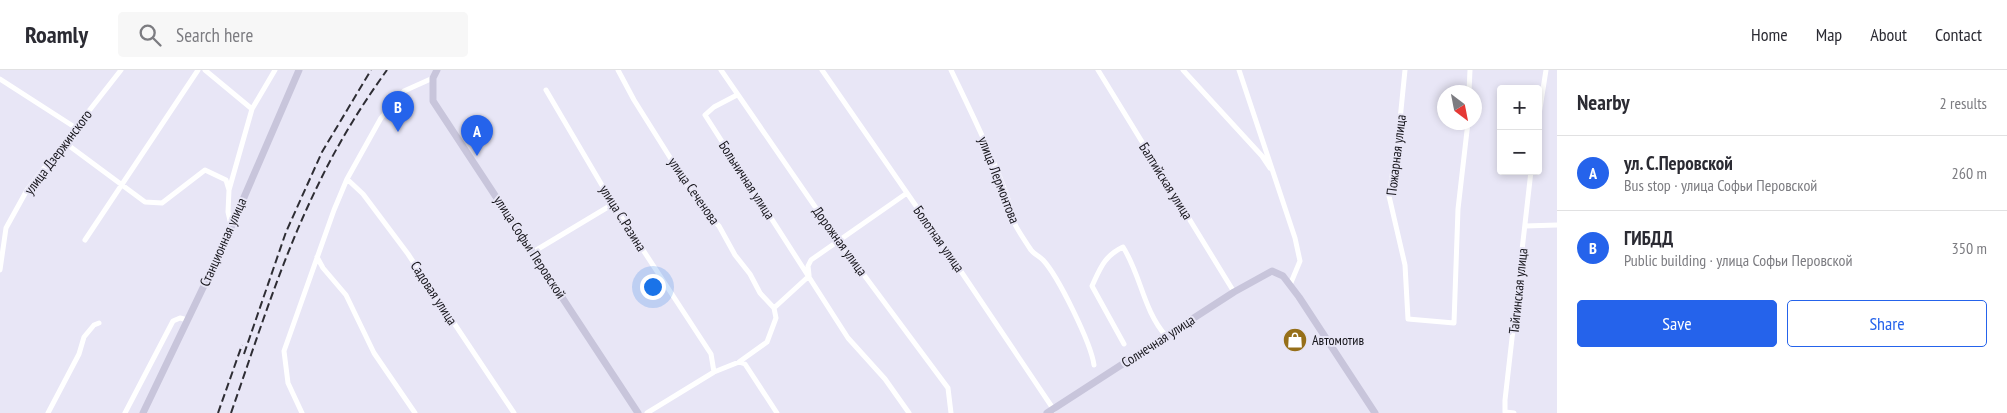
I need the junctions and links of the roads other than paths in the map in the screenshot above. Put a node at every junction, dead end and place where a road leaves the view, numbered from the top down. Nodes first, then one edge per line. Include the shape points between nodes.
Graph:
1 (121, 70) edge
2 (198, 70) edge
3 (205, 70) edge
4 (274, 70) edge
5 (299, 70) edge
6 (437, 70) edge
7 (618, 70) edge
8 (721, 70) edge
9 (822, 70) edge
10 (951, 70) edge
11 (1098, 70) edge
12 (1183, 70) edge
13 (1239, 70) edge
14 (1405, 70) edge
15 (1470, 70) edge
16 (1546, 70) edge
17 (433, 78) junction
18 (0, 79) edge
19 (1469, 85) edge
20 (546, 90) dead end
21 (737, 95) junction
22 (1542, 96) edge
23 (252, 109) junction
24 (76, 128) junction
25 (1467, 130) edge
26 (64, 142) junction
27 (1274, 175) junction
28 (1531, 175) edge
29 (347, 180) junction
30 (122, 184) junction
31 (229, 190) junction
32 (907, 193) junction
33 (613, 204) junction
34 (230, 225) junction
35 (1557, 225) edge
36 (1525, 226) junction
37 (85, 240) dead end
38 (838, 240) junction
39 (533, 252) junction
40 (317, 258) junction
41 (0, 270) edge
42 (809, 276) junction
43 (1290, 285) junction
44 (1234, 292) junction
45 (774, 308) junction
46 (188, 320) junction
47 (99, 323) dead end
48 (1166, 336) junction
49 (1124, 344) dead end
50 (739, 362) junction
51 (1094, 365) dead end
52 (714, 372) junction
53 (1050, 411) edge
54 (48, 413) edge
55 (125, 413) edge
56 (143, 413) edge
57 (302, 413) edge
58 (415, 413) edge
59 (514, 413) edge
60 (638, 413) edge
61 (647, 413) edge
62 (777, 413) edge
63 (909, 413) edge
64 (951, 413) edge
65 (1375, 413) edge
66 (1514, 413) edge

1 - 24 street, улица Дзержинского
2 - 30 street
3 - 23 street
4 - 23 street
5 - 34 main road, Станционная улица
6 - 17 main road
7 - 45 street, улица Сеченова via 703,210 719,226 760,293
8 - 21 street, Дорожная улица
9 - 32 street, Болотная улица
10 - 51 street, улица Лермонтова via 994,165 1016,225 1031,250 1051,272 1084,334
11 - 44 street, Балтийская улица
12 - 27 street via 1262,156
13 - 27 street
14 - 25 street, Пожарная улица via 1400,130 1389,196 1405,265 1408,319 1454,323 1458,209
15 - 19 street
16 - 22 street
17 - 29 street via 404,91 381,118
17 - 39 main road, улица Софьи Перовской via 434,101
18 - 24 street
20 - 33 street, улица С.Разина
21 - 38 street, Дорожная улица
21 - 42 street, Больничная улица via 705,115
23 - 31 street
24 - 26 street, улица Дзержинского
26 - 30 street
26 - 41 street, улица Дзержинского via 28,190 6,228
27 - 43 street via 1300,261
28 - 36 street, Тайгинская улица
29 - 40 street
29 - 59 street, Садовая улица via 363,194 408,254
30 - 31 street via 145,202 162,203 205,170 226,180
30 - 37 street
31 - 34 street
32 - 38 street
32 - 53 street, Болотная улица
33 - 39 street
33 - 52 street, улица С.Разина via 711,354
34 - 46 main road, Станционная улица
35 - 36 street
36 - 66 street, Тайгинская улица via 1505,412
38 - 42 street via 811,260
38 - 64 street, Дорожная улица via 948,388
39 - 60 main road, улица Софьи Перовской
40 - 57 street via 284,351 288,382
40 - 58 street via 346,295 374,353
42 - 45 street
42 - 63 street via 848,338 885,379
43 - 44 main road, Солнечная улица via 1283,276 1272,271
43 - 65 main road
44 - 48 main road, Солнечная улица
45 - 50 street via 776,318 767,342
46 - 55 street via 180,318 174,321
46 - 56 main road, Станционная улица
47 - 54 street via 84,337 79,354
48 - 49 street via 1156,325 1123,247 1112,252 1103,263 1092,286
48 - 53 main road, Солнечная улица
50 - 52 street
50 - 62 street via 745,364
52 - 61 street

